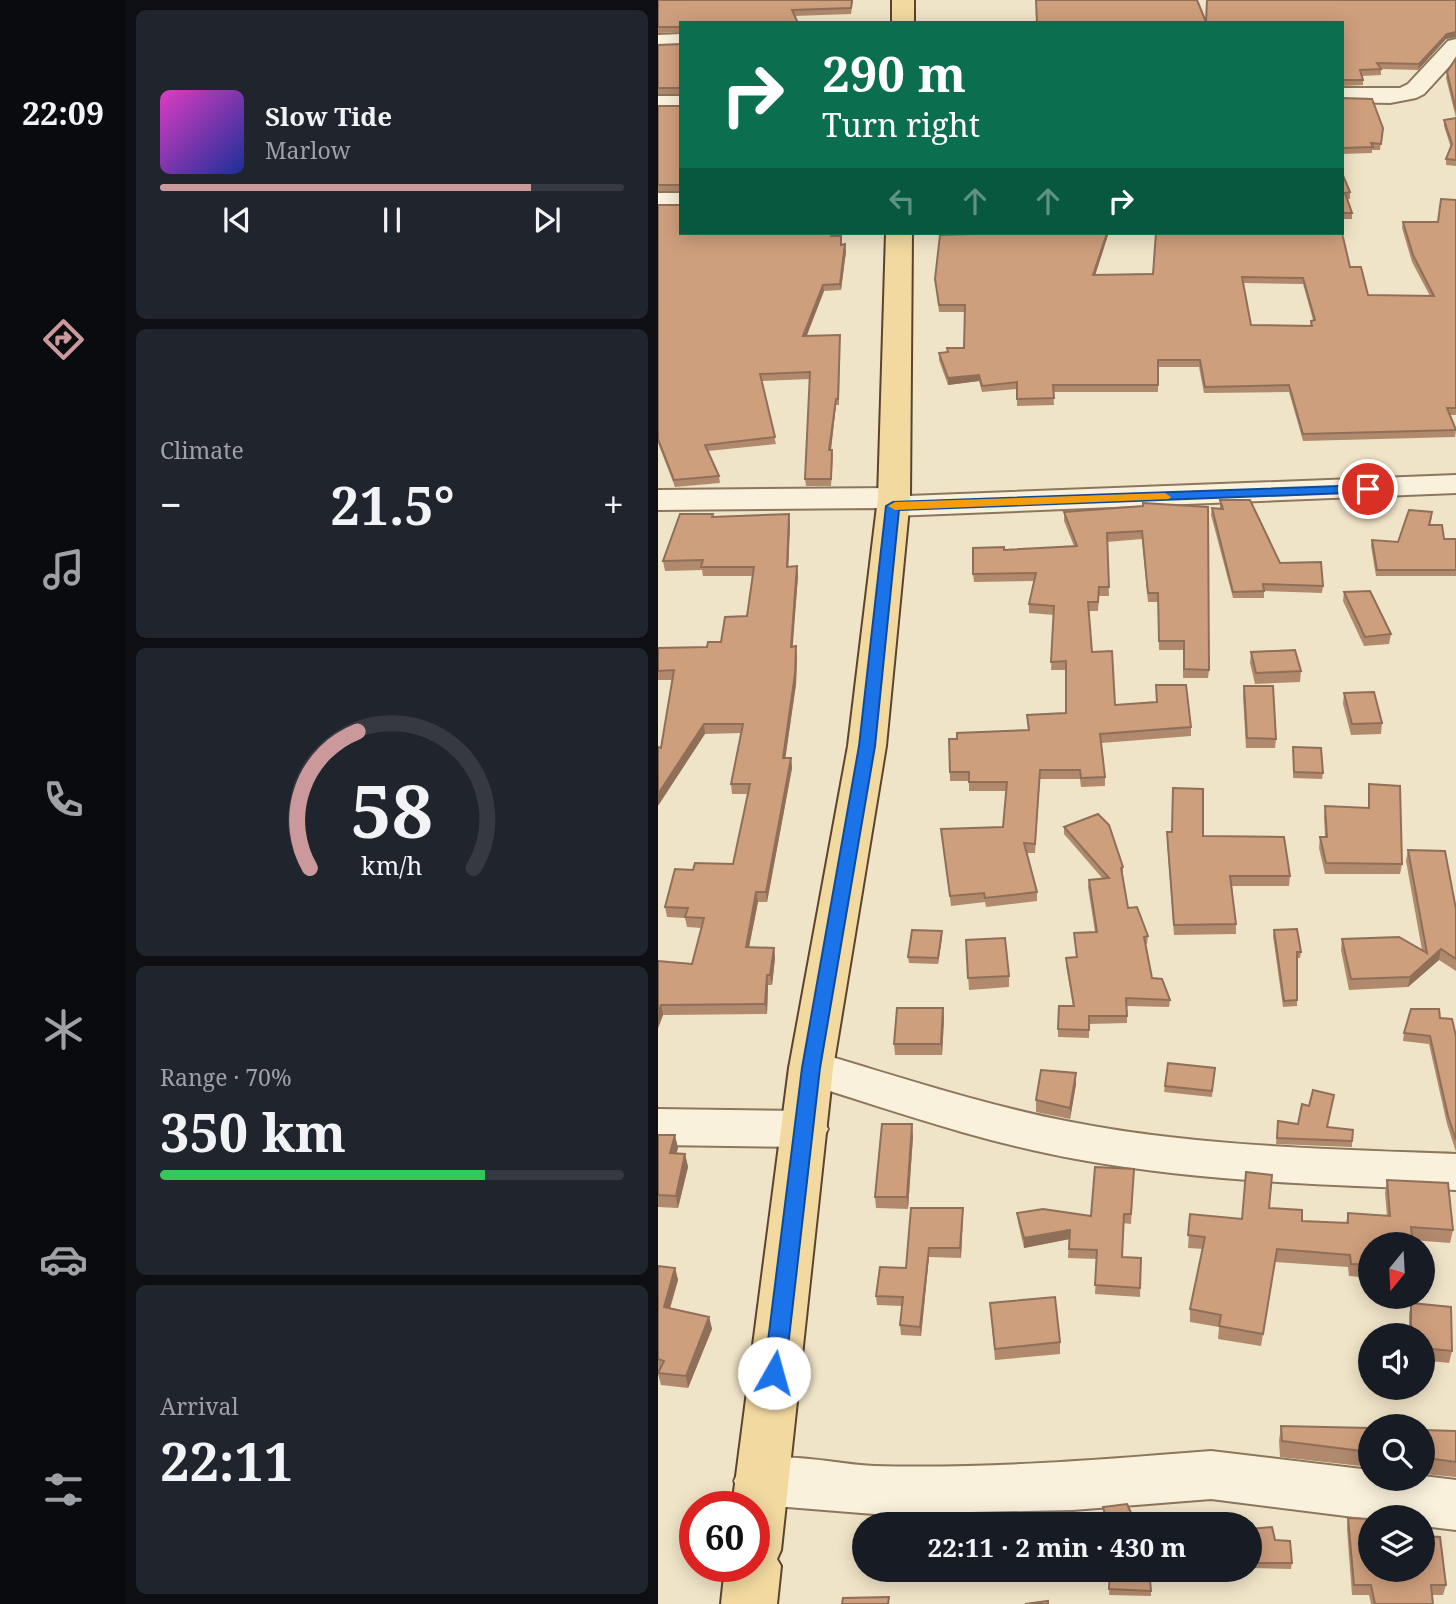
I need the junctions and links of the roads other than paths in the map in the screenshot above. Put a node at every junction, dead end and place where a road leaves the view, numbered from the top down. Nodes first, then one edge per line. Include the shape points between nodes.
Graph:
1 (903, 0) edge
2 (903, 21) edge
3 (679, 41) edge
4 (658, 42) edge
5 (1456, 46) edge
6 (1344, 95) edge
7 (658, 103) edge
8 (679, 103) edge
9 (658, 201) edge
10 (679, 201) edge
11 (899, 235) edge
12 (1456, 484) edge
13 (658, 500) edge
14 (894, 502) junction
15 (811, 1068) junction
16 (658, 1127) edge
17 (805, 1129) junction
18 (1456, 1172) edge
19 (761, 1481) junction
20 (760, 1491) edge
21 (1456, 1505) edge
22 (751, 1582) edge
23 (749, 1604) edge

1 - 2 main road
3 - 4 street
5 - 6 street via 1409,93
7 - 8 street
9 - 10 street
11 - 14 main road
12 - 14 street
13 - 14 street
14 - 15 main road via 867,746
15 - 17 main road
15 - 18 street via 1020,1129 1145,1152 1301,1166
16 - 17 street
17 - 19 main road
19 - 20 main road
19 - 21 street via 874,1490 1073,1486 1211,1475
22 - 23 main road

